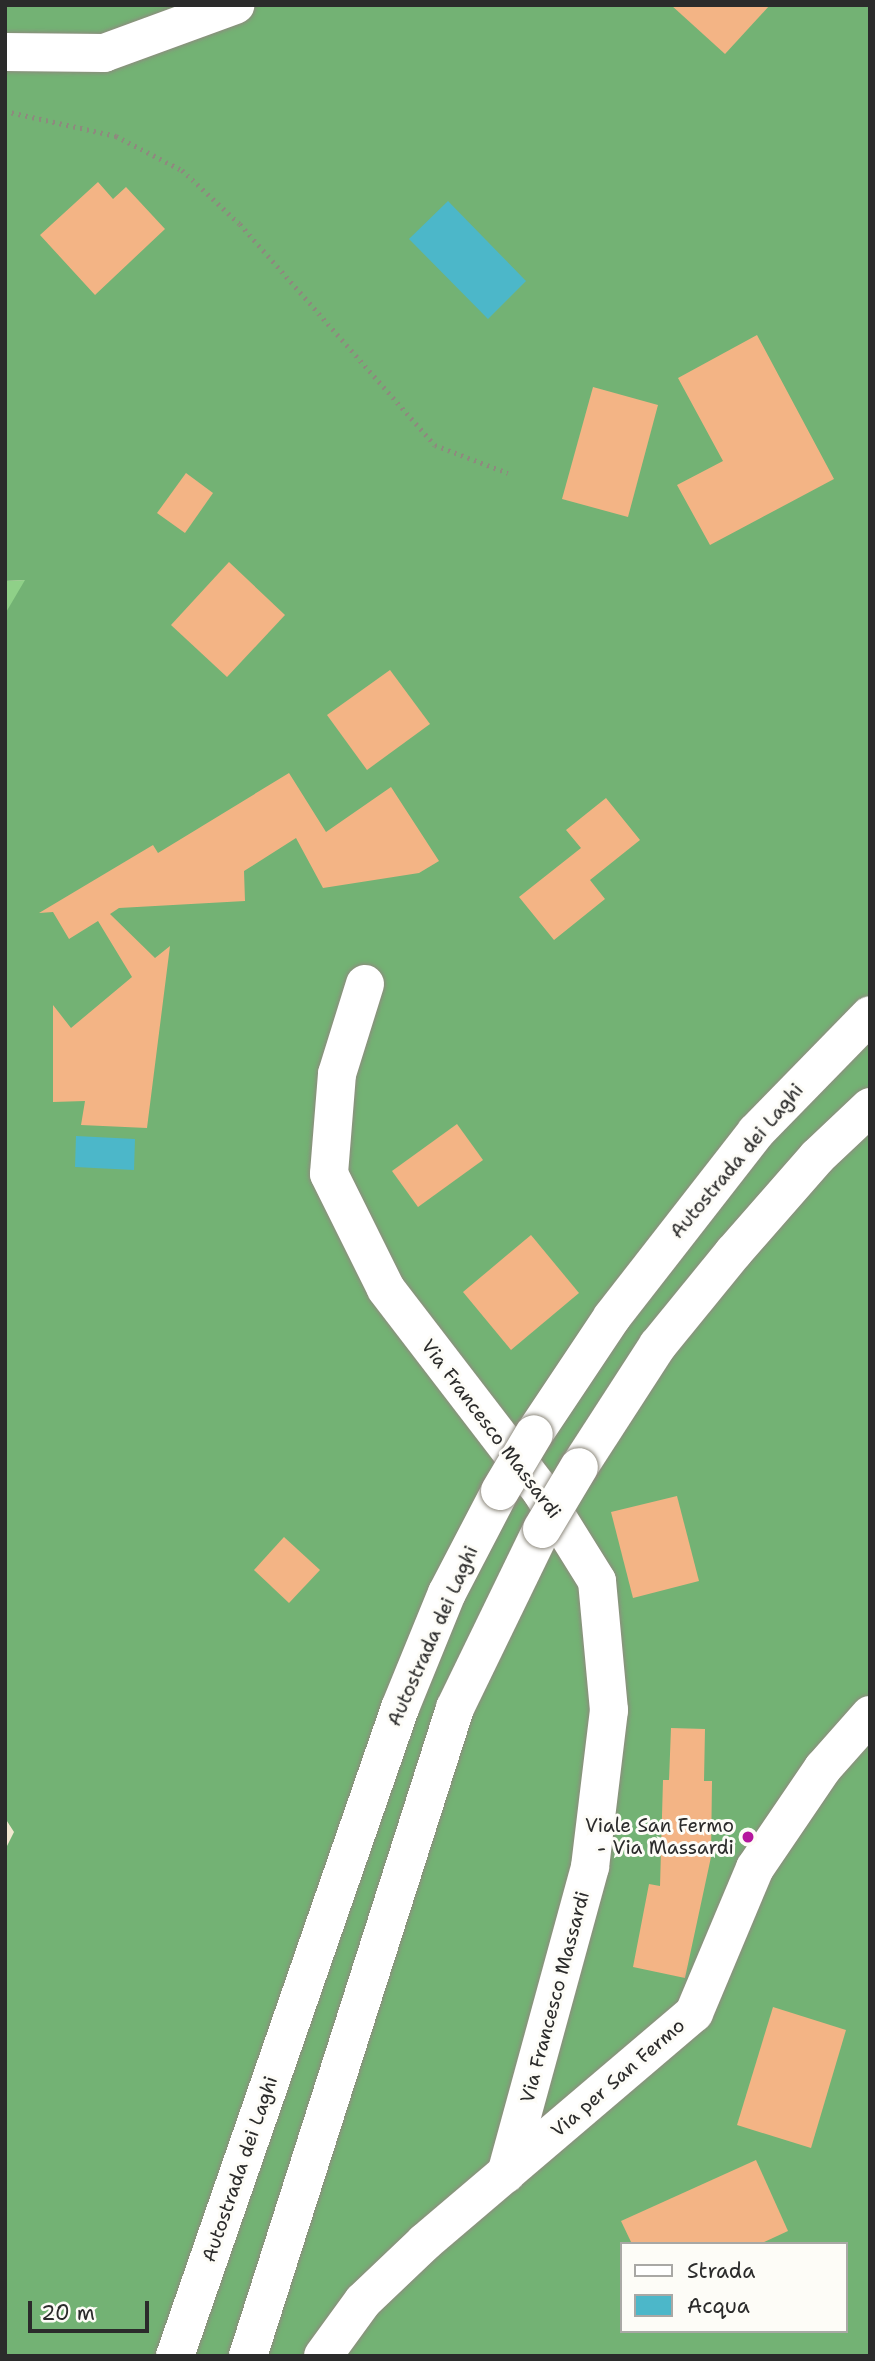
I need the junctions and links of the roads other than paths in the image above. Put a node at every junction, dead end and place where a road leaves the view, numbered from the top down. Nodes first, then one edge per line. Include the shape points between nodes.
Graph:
1 (235, 5) edge
2 (5, 52) edge
3 (365, 984) dead end
4 (870, 1015) edge
5 (870, 1107) edge
6 (870, 1715) edge
7 (506, 2174) junction
8 (175, 2356) edge
9 (248, 2356) edge
10 (323, 2356) edge

1 - 2 main road via 104,53
3 - 7 main road, Via Francesco Massardi via 337,1074 329,1174 386,1289 541,1491 597,1581 609,1710 590,1867
4 - 8 main road, Autostrada dei Laghi, bridge via 756,1132 612,1317 534,1434 447,1593 400,1708
5 - 9 main road, bridge via 817,1157 658,1345 542,1528 455,1708
6 - 7 main road, Via per San Fermo via 823,1768 755,1868 694,2013
7 - 10 main road, Via per San Fermo via 363,2301

